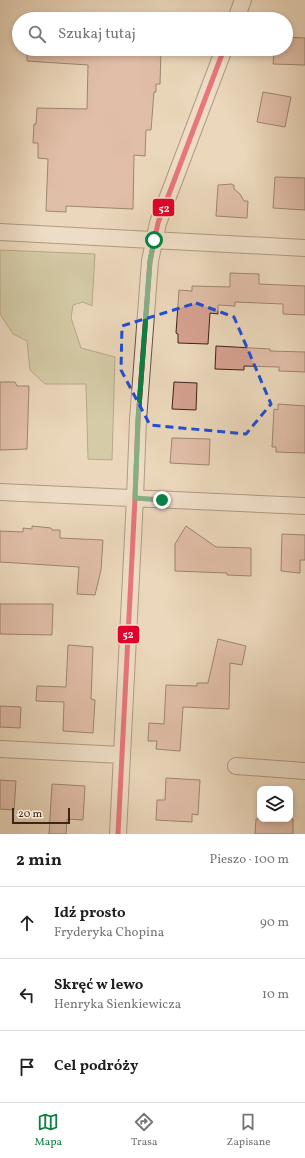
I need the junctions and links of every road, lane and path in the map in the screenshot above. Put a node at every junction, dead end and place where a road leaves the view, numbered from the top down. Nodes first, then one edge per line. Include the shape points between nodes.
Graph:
1 (243, 0) edge
2 (239, 12) edge
3 (221, 56) edge
4 (0, 232) edge
5 (154, 240) junction
6 (305, 248) edge
7 (0, 492) edge
8 (135, 498) junction
9 (305, 506) edge
10 (0, 749) edge
11 (122, 755) junction
12 (236, 766) dead end
13 (305, 771) edge
14 (118, 834) edge

1 - 2 street
3 - 5 street via 158,223
4 - 5 street
5 - 6 street
5 - 8 street via 150,261 138,420
7 - 8 street
8 - 9 street
8 - 11 street
10 - 11 street
11 - 14 street
12 - 13 street

